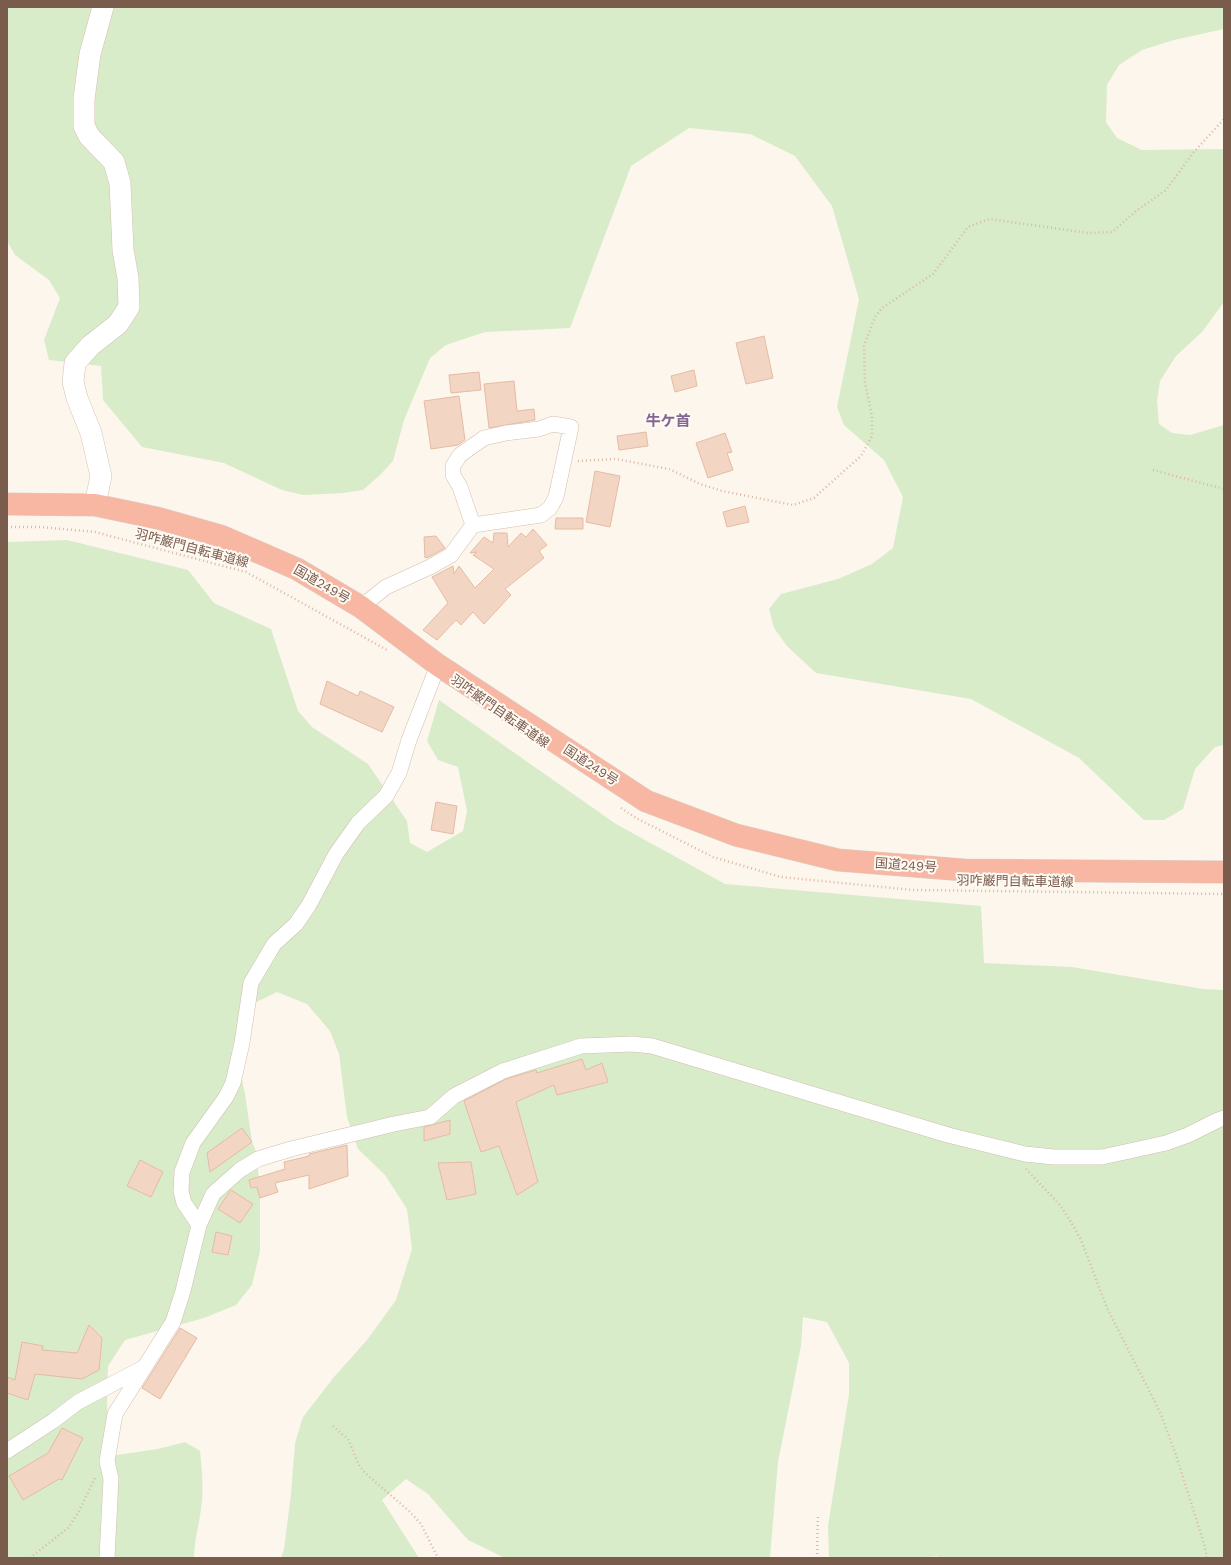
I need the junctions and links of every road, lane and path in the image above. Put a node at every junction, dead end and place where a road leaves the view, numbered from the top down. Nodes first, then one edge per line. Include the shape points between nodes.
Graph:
1 (103, 7) edge
2 (1224, 119) edge
3 (563, 462) junction
4 (1153, 470) dead end
5 (1224, 489) edge
6 (7, 504) edge
7 (95, 505) junction
8 (473, 526) junction
9 (7, 527) edge
10 (361, 607) junction
11 (392, 653) dead end
12 (438, 665) junction
13 (617, 805) dead end
14 (1224, 872) edge
15 (1224, 894) edge
16 (1224, 1118) edge
17 (1018, 1152) junction
18 (199, 1225) junction
19 (144, 1368) junction
20 (333, 1426) dead end
21 (7, 1451) edge
22 (108, 1456) junction
23 (818, 1514) dead end
24 (30, 1558) edge
25 (107, 1558) edge
26 (438, 1558) edge
27 (817, 1558) edge
28 (1207, 1558) edge

1 - 7 street via 90,54 84,99 84,126 89,136 114,162 120,183 122,250 128,278 128,307 118,324 90,346 75,363 73,382 91,433 101,476
2 - 3 path via 1193,153 1166,190 1112,232 1088,233 989,219 968,227 933,274 882,308 875,317 864,346 865,383 872,416 872,436 860,456 814,498 793,505 762,500 715,489 669,469 616,459
3 - 8 street via 556,497 550,508 541,515
3 - 8 street via 571,427 553,424 506,433 484,438 472,446 460,455 453,466 453,475
4 - 5 path
6 - 7 highway, 国道249号
7 - 10 highway, 国道249号 via 157,518 221,536 297,569
8 - 10 street via 451,555 386,587
9 - 11 path, 羽咋巌門自転車道線 via 95,532 246,572
10 - 12 highway, 国道249号
12 - 14 highway, 国道249号 via 646,801 736,835 838,860 964,870
12 - 18 street via 399,773 386,796 358,823 336,854 296,924 274,944 251,983 233,1083 193,1143 182,1172 181,1191 184,1204
13 - 15 path, 羽咋巌門自転車道線 via 636,818 713,857 781,878 913,890
16 - 17 street via 1166,1143 1102,1157 1054,1157
17 - 18 street via 948,1135 652,1046 581,1046 503,1071 454,1096 430,1117 258,1159 240,1170 213,1194
17 - 28 path via 1026,1170 1060,1206 1081,1240 1107,1308 1160,1412 1175,1452
18 - 19 street via 173,1322
19 - 21 street via 78,1402
19 - 22 street via 115,1414
20 - 26 path via 348,1439 365,1473 409,1510 421,1524
22 - 24 path via 68,1528
22 - 25 street via 110,1479
23 - 27 path

